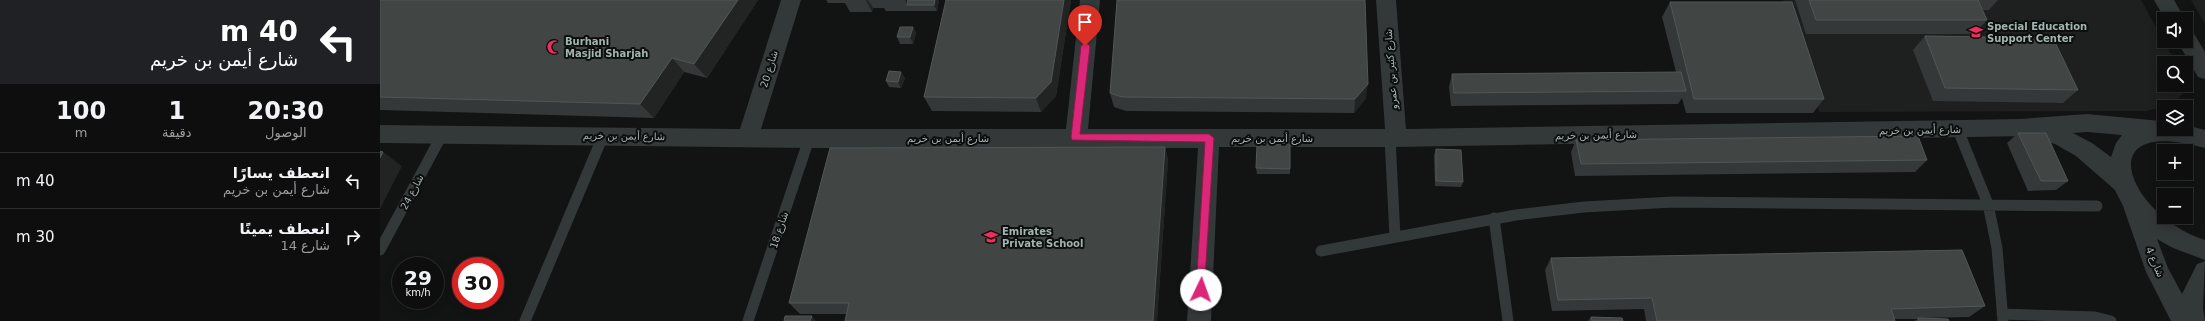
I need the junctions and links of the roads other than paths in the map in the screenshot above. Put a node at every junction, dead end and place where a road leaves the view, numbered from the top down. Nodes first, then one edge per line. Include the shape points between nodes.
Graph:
1 (791, 0) edge
2 (1090, 0) edge
3 (1386, 0) edge
4 (2164, 0) edge
5 (2171, 12) edge
6 (2192, 48) edge
7 (2205, 71) edge
8 (2205, 119) edge
9 (2020, 128) junction
10 (1958, 130) junction
11 (2157, 130) edge
12 (2157, 131) edge
13 (443, 133) junction
14 (380, 134) edge
15 (2195, 135) edge
16 (603, 136) junction
17 (748, 137) junction
18 (1076, 137) junction
19 (809, 138) junction
20 (1209, 138) junction
21 (1393, 138) junction
22 (2128, 192) junction
23 (1988, 204) junction
24 (2097, 206) dead end
25 (1494, 218) junction
26 (1395, 237) junction
27 (380, 250) edge
28 (2205, 250) edge
29 (1321, 251) dead end
30 (2205, 272) edge
31 (2002, 317) edge
32 (525, 321) edge
33 (748, 321) edge
34 (1199, 321) edge
35 (1508, 321) edge
36 (2111, 321) edge
37 (2184, 321) edge
38 (2193, 321) edge

1 - 17 street, شارع 20
2 - 18 street
3 - 21 street, شارع كثير بن عمرو
4 - 5 street
6 - 7 street
8 - 15 street
9 - 10 street, شارع أيمن بن خريم
9 - 11 street, شارع أيمن بن خريم via 2053,124 2087,124
9 - 22 street, شارع أيمن بن خريم via 2048,133 2076,144 2102,161
10 - 21 street, شارع أيمن بن خريم
10 - 23 lane
12 - 22 street via 2140,135 2126,146 2120,162
13 - 14 street, شارع أيمن بن خريم
13 - 16 street, شارع أيمن بن خريم
13 - 27 lane, شارع 24
16 - 17 street, شارع أيمن بن خريم
16 - 32 lane
17 - 19 street, شارع أيمن بن خريم
18 - 19 street, شارع أيمن بن خريم
18 - 20 street, شارع أيمن بن خريم
19 - 33 lane, شارع 18
20 - 21 street, شارع أيمن بن خريم
20 - 34 street
21 - 26 lane
22 - 28 street, شارع أيمن بن خريم via 2150,221 2175,238
22 - 37 street, شارع 4 via 2158,272
23 - 24 lane
23 - 25 lane via 1673,202 1553,210
23 - 31 lane via 1997,248
25 - 26 lane
25 - 35 lane
26 - 29 lane
30 - 38 street via 2194,288 2191,315
31 - 36 lane via 2095,317

